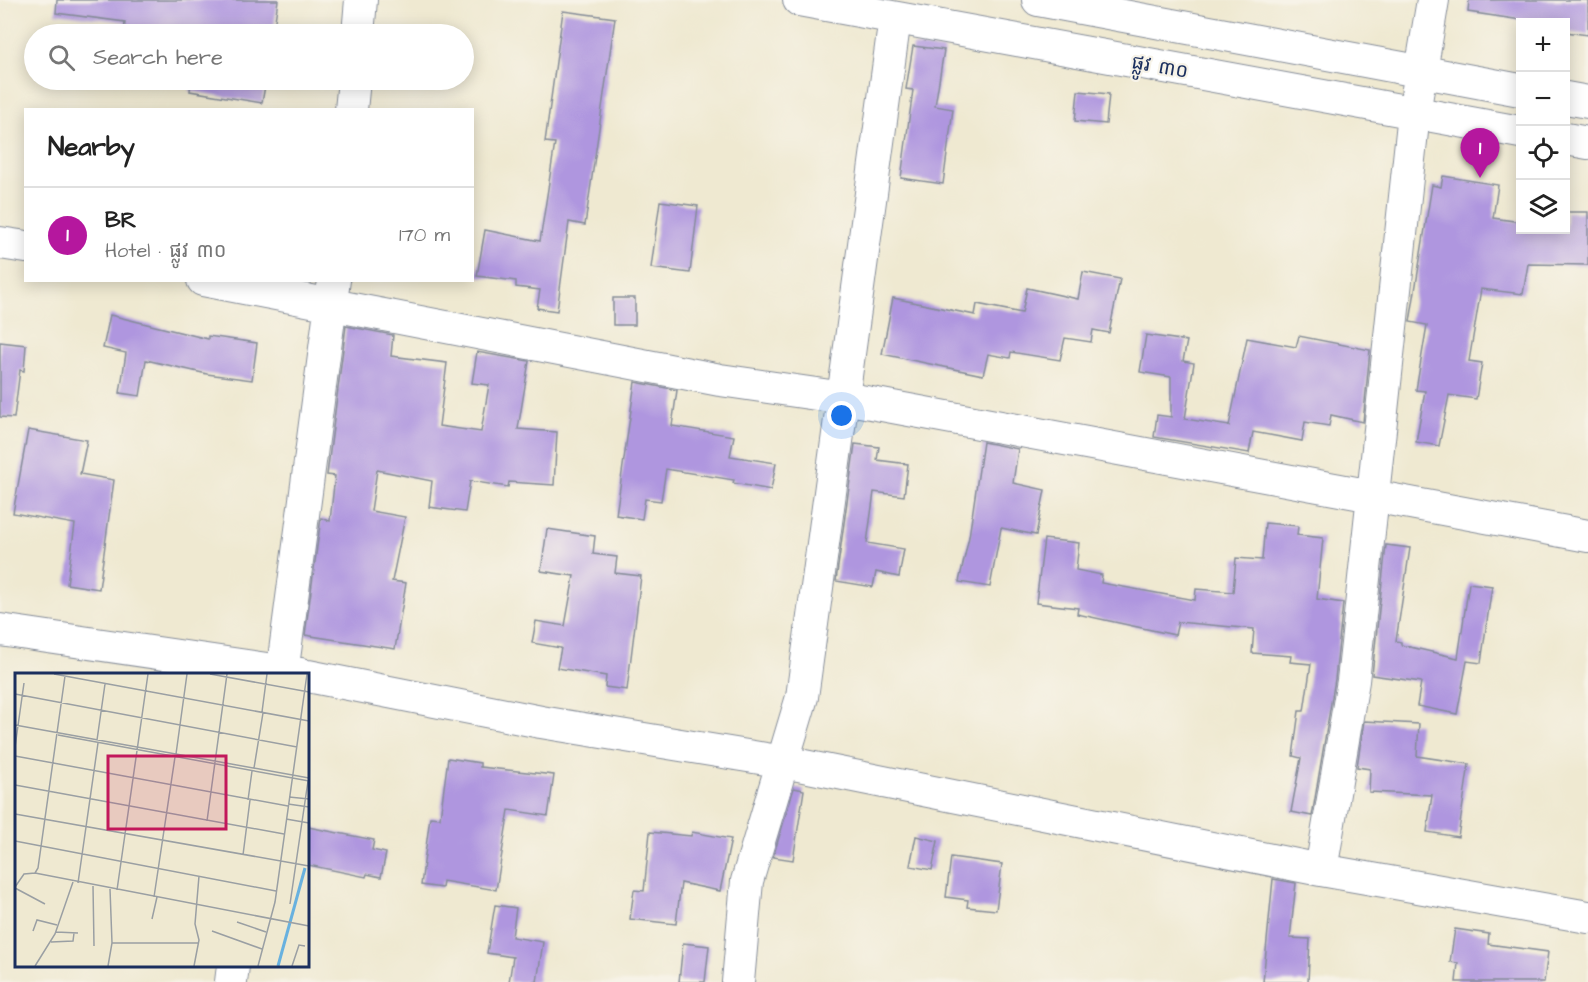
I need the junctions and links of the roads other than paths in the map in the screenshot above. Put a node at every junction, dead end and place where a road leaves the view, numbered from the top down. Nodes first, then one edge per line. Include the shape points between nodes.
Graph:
1 (362, 0) edge
2 (799, 0) edge
3 (1038, 0) edge
4 (1432, 0) edge
5 (895, 18) junction
6 (359, 24) edge
7 (1420, 73) junction
8 (1516, 89) edge
9 (353, 90) edge
10 (1570, 99) edge
11 (1588, 102) edge
12 (351, 108) edge
13 (1414, 113) junction
14 (1516, 131) edge
15 (1570, 141) edge
16 (1588, 143) edge
17 (0, 243) edge
18 (24, 247) edge
19 (225, 282) edge
20 (333, 292) edge
21 (844, 398) junction
22 (1373, 497) junction
23 (1588, 536) edge
24 (0, 630) edge
25 (286, 673) edge
26 (293, 673) edge
27 (309, 677) edge
28 (784, 762) junction
29 (1321, 870) junction
30 (1588, 917) edge
31 (233, 967) edge
32 (231, 982) edge
33 (738, 982) edge

1 - 6 street
2 - 5 street, ផ្លូវ ៣០
3 - 7 street
4 - 7 street
5 - 13 street, ផ្លូវ ៣០
5 - 21 street
7 - 8 street
7 - 13 street
9 - 12 street
10 - 11 street
13 - 14 street, ផ្លូវ ៣០
13 - 22 street
15 - 16 street
17 - 18 street
19 - 20 street
20 - 21 street via 720,380
20 - 26 street
21 - 22 street
21 - 28 street via 802,697
22 - 23 street
22 - 29 street via 1353,681
24 - 25 street
27 - 28 street via 541,722
28 - 29 street
28 - 33 street via 747,881
29 - 30 street
31 - 32 street

